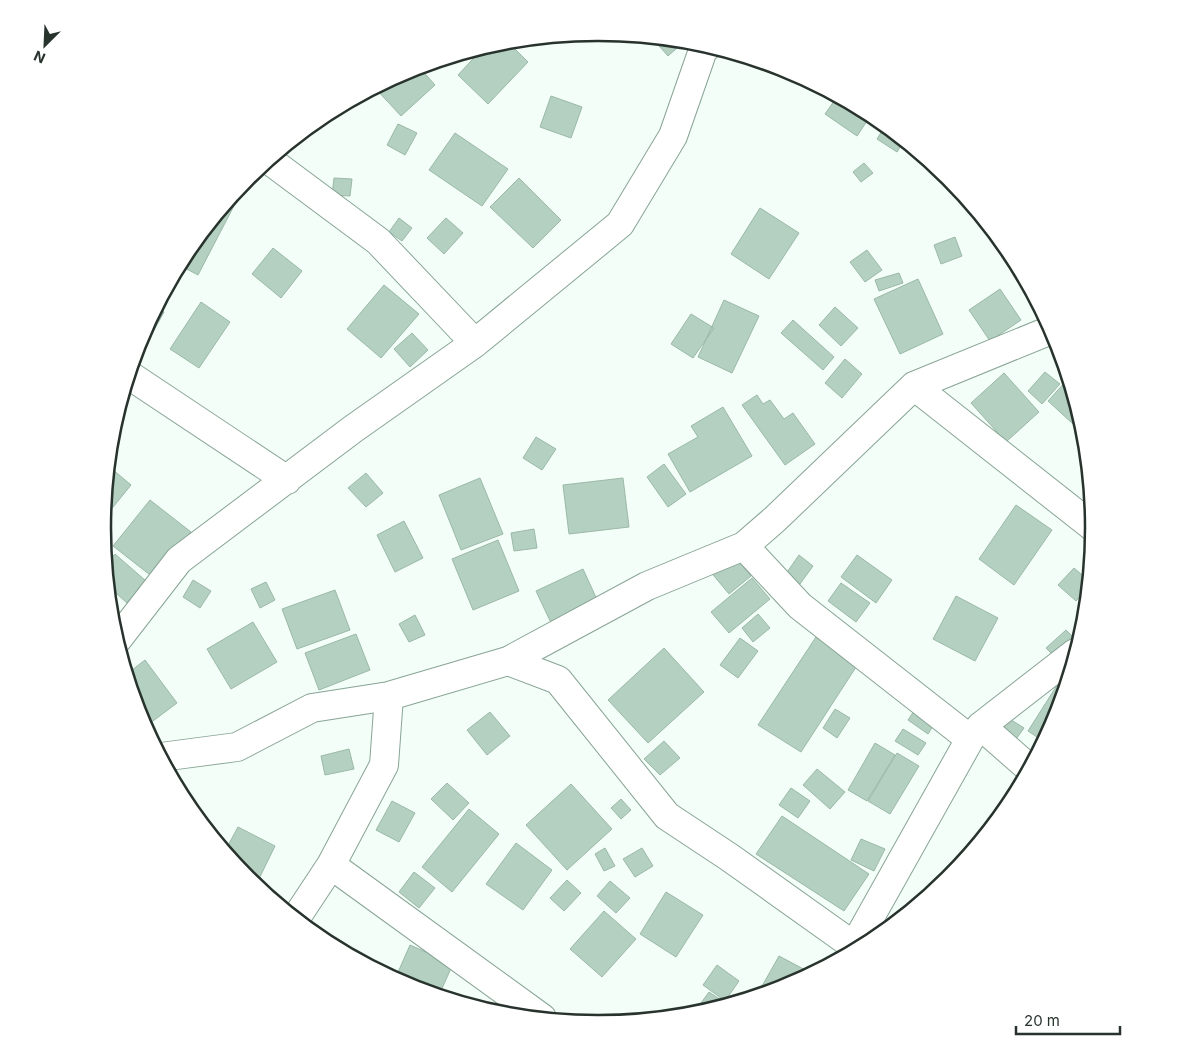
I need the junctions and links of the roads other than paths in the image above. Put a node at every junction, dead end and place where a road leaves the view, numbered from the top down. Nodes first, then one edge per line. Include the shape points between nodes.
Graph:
1 (702, 53) edge
2 (275, 164) edge
3 (1044, 333) edge
4 (475, 343) junction
5 (135, 379) edge
6 (914, 386) junction
7 (287, 480) junction
8 (1085, 521) edge
9 (744, 546) junction
10 (123, 632) edge
11 (1066, 660) edge
12 (508, 661) junction
13 (389, 696) junction
14 (975, 732) junction
15 (168, 756) edge
16 (1024, 764) edge
17 (330, 865) junction
18 (300, 912) edge
19 (861, 938) edge
20 (850, 944) edge
21 (532, 1011) edge

1 - 4 street via 673,136 620,224
2 - 4 street via 378,241
3 - 6 street
4 - 7 street
5 - 7 street
6 - 8 street
6 - 9 street
7 - 10 street via 179,560
9 - 12 street via 647,586
9 - 14 street via 800,606
11 - 14 street
12 - 13 street
12 - 20 street via 558,680 667,816 729,856
13 - 15 street via 312,708 237,747
13 - 17 street via 384,765
14 - 16 street
14 - 19 street
17 - 18 street
17 - 21 street

